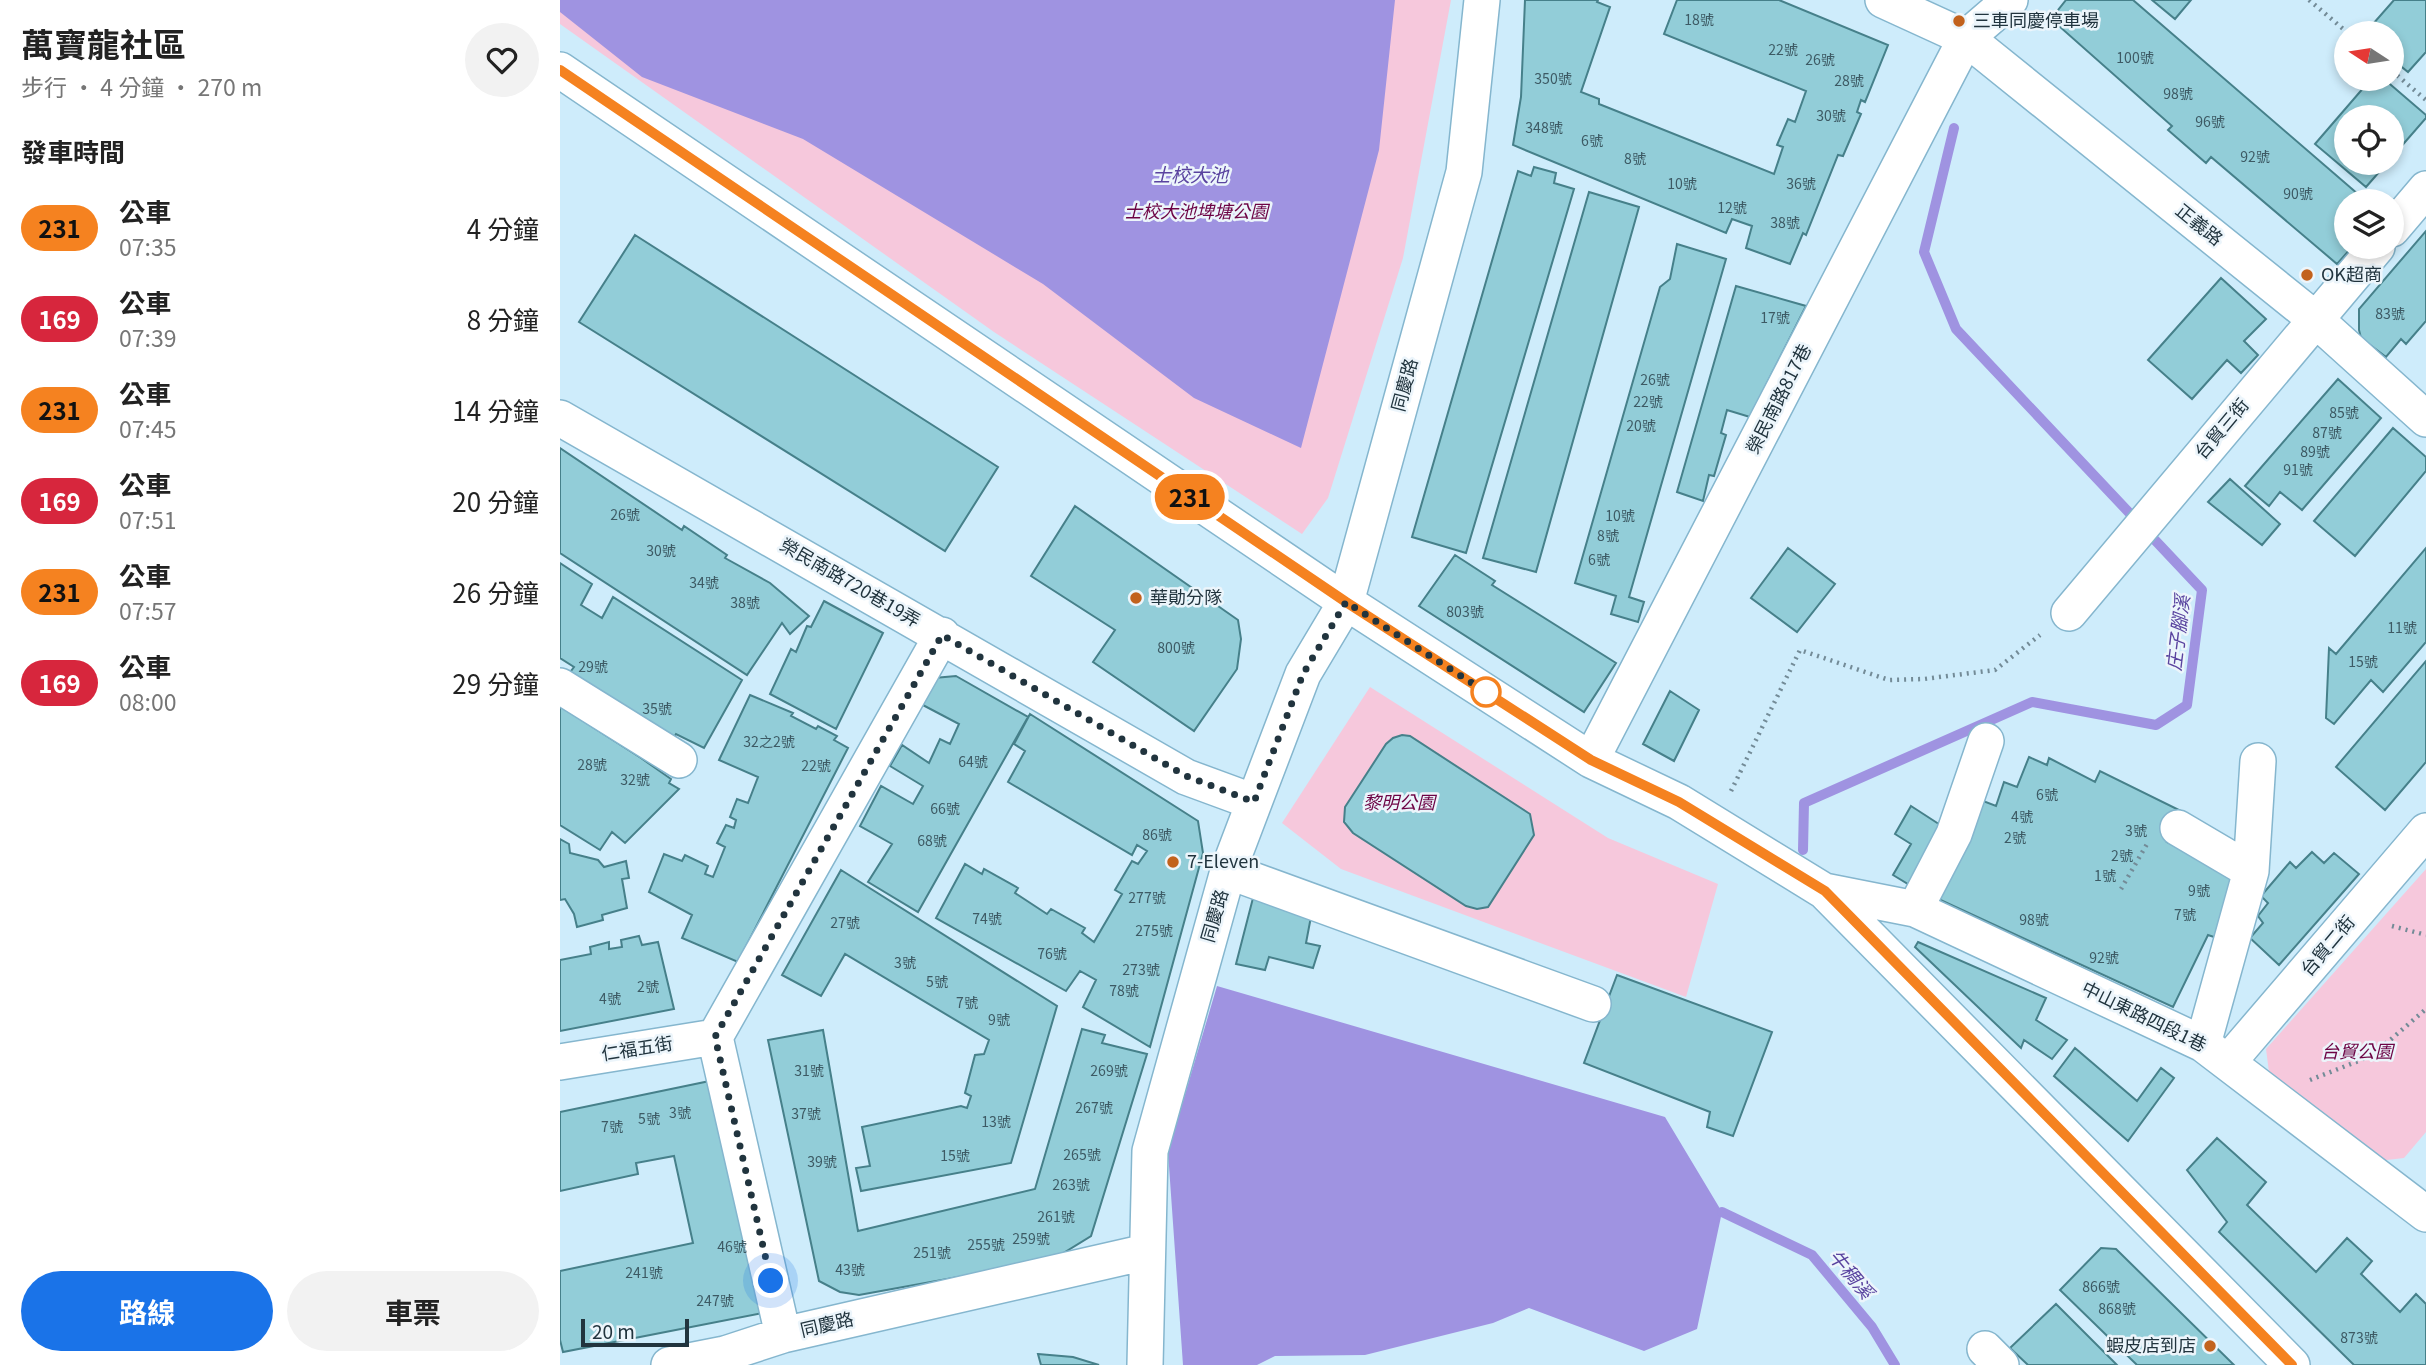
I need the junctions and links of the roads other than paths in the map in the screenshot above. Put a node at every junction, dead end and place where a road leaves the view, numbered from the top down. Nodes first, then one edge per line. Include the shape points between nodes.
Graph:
1 (1482, 0) edge
2 (1883, 0) edge
3 (2010, 0) edge
4 (1966, 38) junction
5 (560, 70) edge
6 (2426, 189) edge
7 (2404, 215) edge
8 (2367, 259) edge
9 (2315, 318) junction
10 (560, 418) edge
11 (2426, 419) edge
12 (1346, 602) junction
13 (2069, 613) road end
14 (942, 635) junction
15 (560, 686) edge
16 (1986, 741) dead end
17 (679, 760) dead end
18 (1591, 760) junction
19 (2258, 761) dead end
20 (1254, 802) junction
21 (2178, 828) road end
22 (2426, 831) edge
23 (1228, 871) junction
24 (2250, 871) junction
25 (1825, 891) junction
26 (1915, 909) junction
27 (1593, 1004) dead end
28 (715, 1037) junction
29 (2216, 1052) junction
30 (560, 1062) edge
31 (2426, 1214) edge
32 (1146, 1252) junction
33 (783, 1335) junction
34 (669, 1365) edge
35 (1145, 1365) edge
36 (2292, 1365) edge

1 - 12 street, 同慶路 via 1464,172
2 - 4 street, 正義路
3 - 4 street
4 - 9 street, 正義路
4 - 18 street, 榮民南路817巷
5 - 12 street
6 - 7 street
8 - 9 street, 台貿三街
9 - 11 street, 正義路
9 - 13 street, 台貿三街
10 - 14 street, 榮民南路720巷19弄
12 - 18 street
12 - 20 street, 同慶路 via 1303,674
14 - 20 street, 榮民南路720巷19弄 via 1186,776
14 - 28 street
15 - 17 street
16 - 26 street via 1954,834
18 - 25 street via 1679,802
19 - 24 street
20 - 23 street, 同慶路
21 - 24 street
22 - 29 street, 台貿二街
23 - 27 street
23 - 32 street, 同慶路 via 1150,1151
24 - 29 street
25 - 26 street, 中山東路四段1巷
25 - 36 street
26 - 29 street, 中山東路四段1巷
28 - 30 street, 仁福五街
28 - 33 street
29 - 31 street, 中山東路四段1巷
32 - 33 street, 同慶路
32 - 35 street
33 - 34 street, 同慶路

